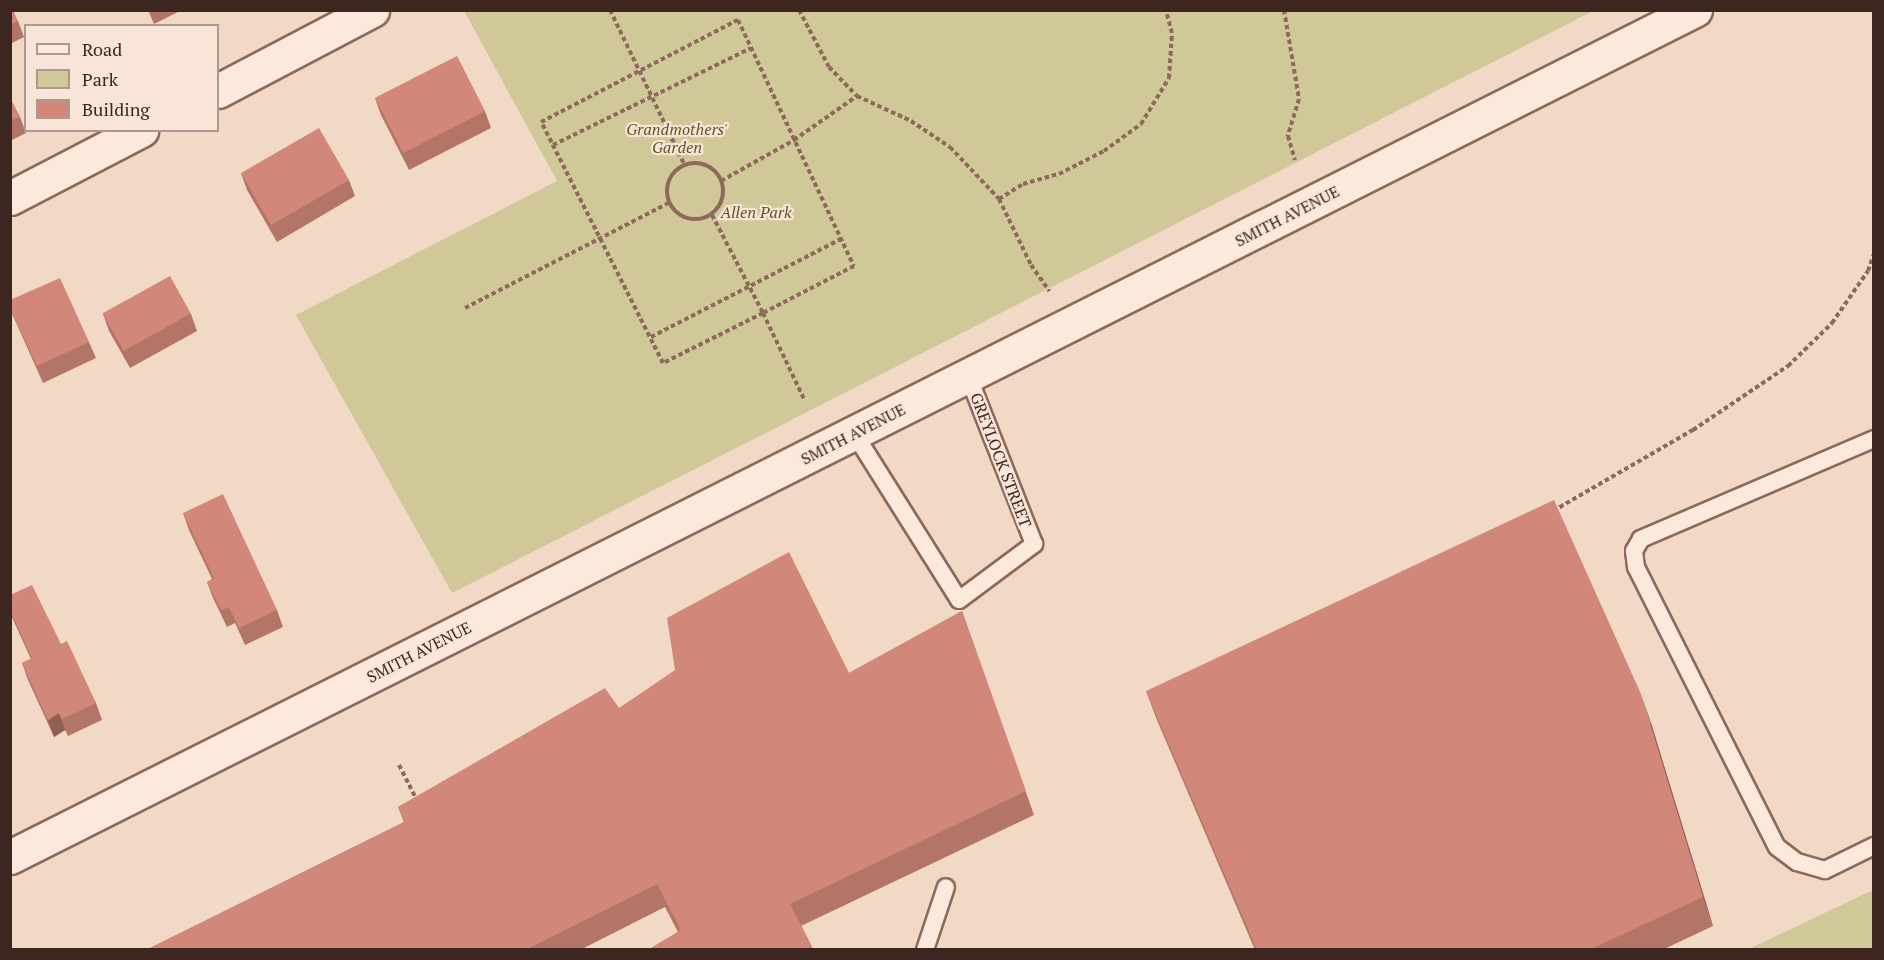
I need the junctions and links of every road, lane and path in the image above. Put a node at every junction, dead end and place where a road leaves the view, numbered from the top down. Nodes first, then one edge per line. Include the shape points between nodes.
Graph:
1 (372, 10) edge
2 (610, 10) edge
3 (799, 10) edge
4 (1166, 10) edge
5 (1284, 10) edge
6 (1695, 10) edge
7 (751, 48) junction
8 (639, 71) junction
9 (219, 90) edge
10 (857, 96) junction
11 (652, 97) junction
12 (137, 132) edge
13 (794, 140) junction
14 (553, 145) junction
15 (1295, 160) dead end
16 (684, 165) junction
17 (721, 181) junction
18 (10, 198) edge
19 (999, 199) junction
20 (669, 203) junction
21 (712, 215) junction
22 (841, 239) junction
23 (601, 240) junction
24 (1874, 254) edge
25 (748, 287) junction
26 (465, 308) dead end
27 (763, 313) junction
28 (1072, 324) junction
29 (651, 337) junction
30 (968, 376) junction
31 (804, 399) dead end
32 (854, 433) junction
33 (1874, 439) edge
34 (1548, 513) edge
35 (399, 765) dead end
36 (420, 806) edge
37 (1874, 846) edge
38 (10, 857) edge
39 (946, 887) dead end
40 (925, 950) edge

1 - 9 street
2 - 8 path
3 - 10 path via 829,68
4 - 19 path via 1172,33 1169,78 1141,124 1104,151 1059,174 1023,184
5 - 15 path via 1299,99 1288,136
6 - 28 street, SMITH AVENUE
7 - 8 path via 738,20
7 - 11 path
7 - 13 path
8 - 11 path
8 - 14 path via 541,122
10 - 13 path
10 - 19 path via 911,121 950,147
11 - 14 path
11 - 16 path
12 - 18 street
13 - 17 path
13 - 22 path
14 - 23 path
16 - 17 path via 702,164
16 - 20 path via 670,176 666,194
17 - 21 path via 722,200
19 - 28 path via 1031,265
20 - 21 path via 687,219
20 - 23 path
21 - 25 path
22 - 25 path
22 - 27 path via 854,266
23 - 26 path
23 - 29 path
24 - 34 path via 1868,271 1832,323 1788,366 1693,430
25 - 27 path
25 - 29 path
27 - 29 path via 663,363
27 - 31 path
28 - 30 street, SMITH AVENUE
30 - 32 street, SMITH AVENUE
30 - 32 lane, GREYLOCK STREET via 1034,544 958,600
32 - 38 street, SMITH AVENUE
33 - 37 lane via 1641,539 1634,551 1636,567 1777,847 1797,862 1825,870
35 - 36 path
39 - 40 lane

